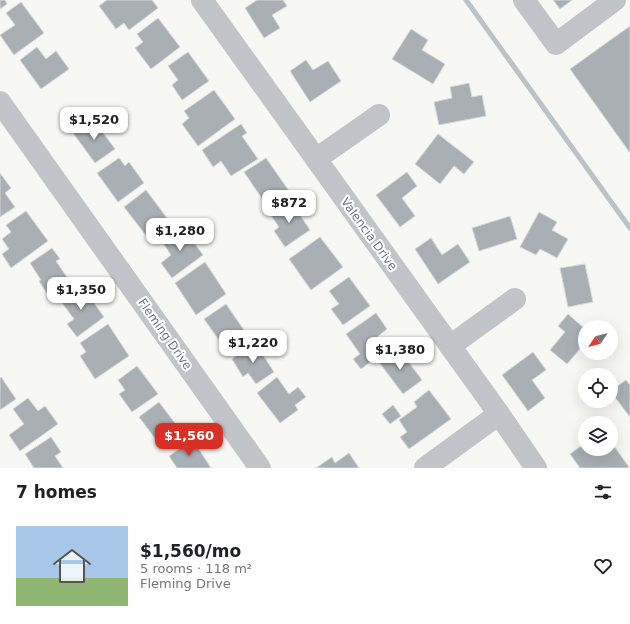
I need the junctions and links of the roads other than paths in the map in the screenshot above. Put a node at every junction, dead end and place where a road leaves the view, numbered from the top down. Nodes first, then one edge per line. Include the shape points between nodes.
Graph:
1 (202, 0) edge
2 (524, 0) edge
3 (615, 0) edge
4 (0, 102) edge
5 (379, 115) dead end
6 (316, 159) junction
7 (515, 299) dead end
8 (450, 346) junction
9 (499, 414) junction
10 (260, 468) edge
11 (425, 468) edge
12 (536, 468) edge

1 - 6 street, Valencia Drive
2 - 3 street via 556,44
4 - 10 street, Fleming Drive
5 - 6 street
6 - 8 street, Valencia Drive
7 - 8 street
8 - 9 street, Valencia Drive
9 - 11 street
9 - 12 street, Valencia Drive

